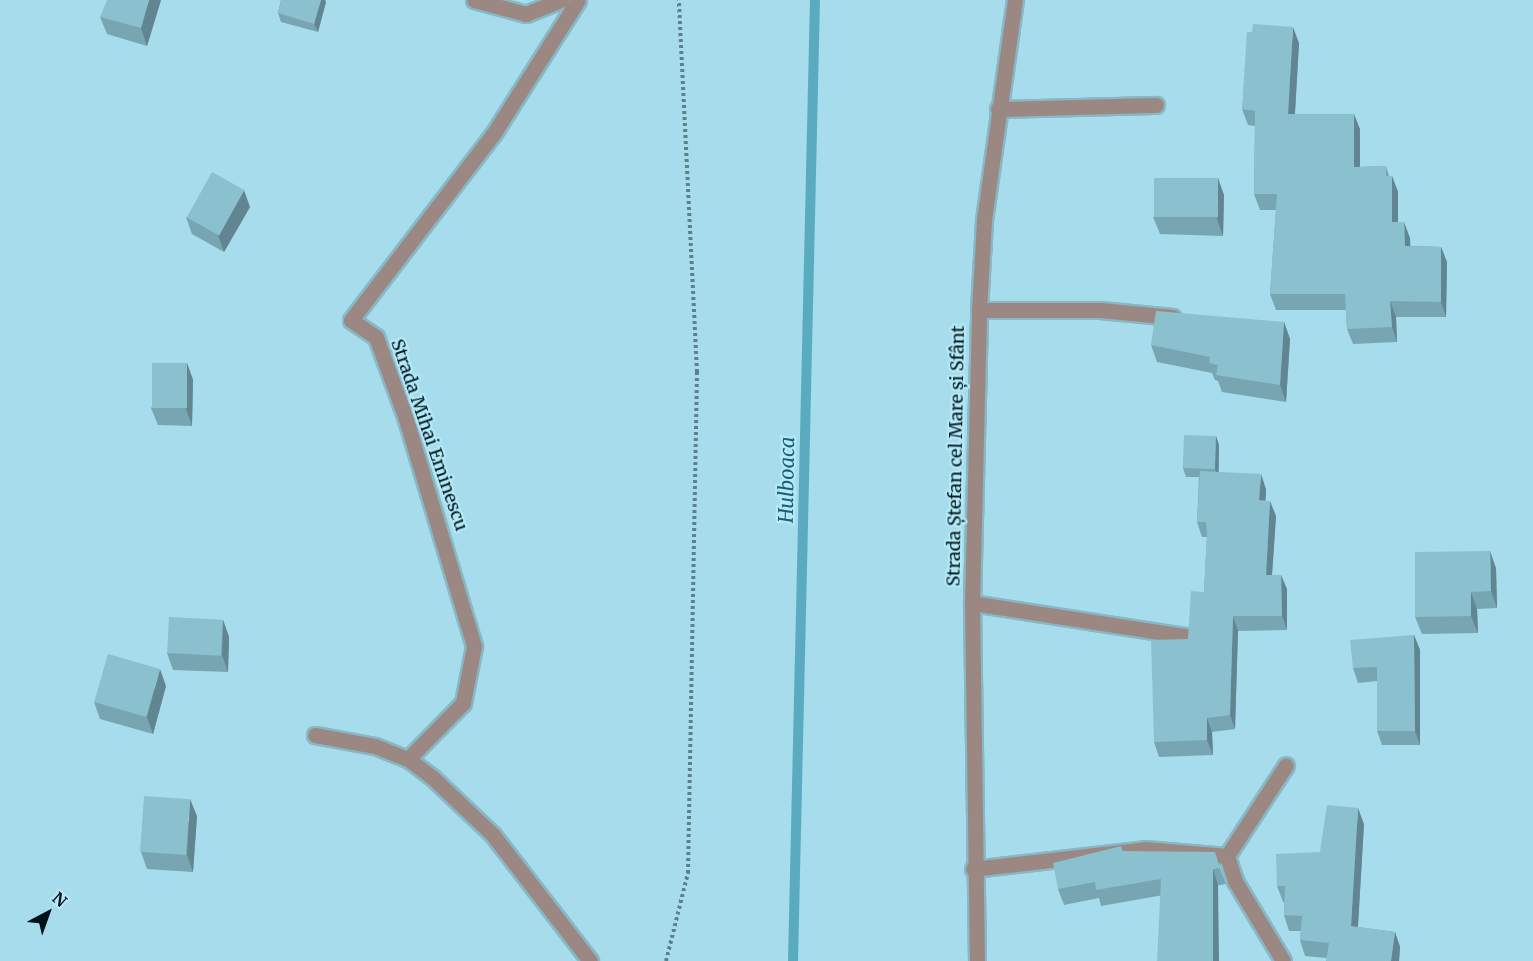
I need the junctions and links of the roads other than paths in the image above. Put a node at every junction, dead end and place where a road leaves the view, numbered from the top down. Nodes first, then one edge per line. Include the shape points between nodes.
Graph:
1 (474, 0) edge
2 (561, 0) edge
3 (578, 0) edge
4 (1015, 0) edge
5 (1156, 105) dead end
6 (998, 109) junction
7 (979, 310) junction
8 (1190, 319) edge
9 (972, 603) junction
10 (1186, 636) edge
11 (315, 735) dead end
12 (408, 759) junction
13 (1286, 765) dead end
14 (1227, 856) junction
15 (973, 869) junction
16 (590, 961) edge
17 (977, 961) edge
18 (1283, 961) edge

1 - 2 street via 526,14
3 - 12 street, Strada Mihai Eminescu via 494,133 351,320 376,338 403,409 474,646 463,703
4 - 6 street, Strada Ștefan cel Mare și Sfânt
5 - 6 street
6 - 7 street, Strada Ștefan cel Mare și Sfânt
7 - 8 street, Strada Ștefan cel Mare și Sfânt via 1100,310
7 - 9 street, Strada Ștefan cel Mare și Sfânt
9 - 10 street, Strada Ștefan cel Mare și Sfânt
9 - 15 street, Strada Ștefan cel Mare și Sfânt
11 - 12 street via 375,746
12 - 16 street via 493,835
13 - 14 street
14 - 15 street via 1145,849
14 - 18 street via 1235,881
15 - 17 street, Strada Ștefan cel Mare și Sfânt

